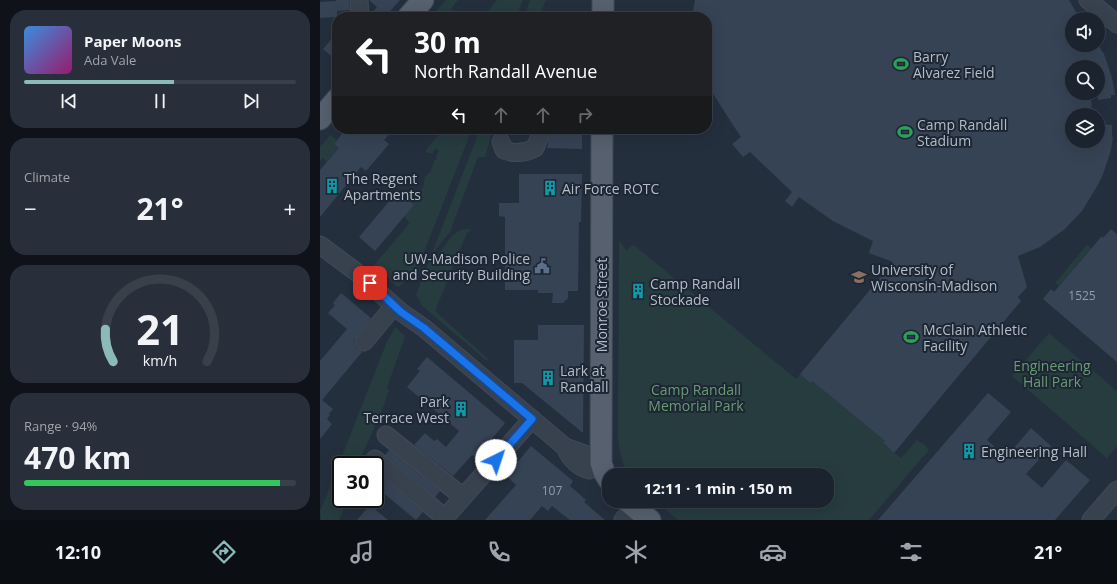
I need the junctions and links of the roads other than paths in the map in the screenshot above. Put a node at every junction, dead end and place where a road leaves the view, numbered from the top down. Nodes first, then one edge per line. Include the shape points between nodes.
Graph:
1 (359, 0) edge
2 (423, 0) edge
3 (603, 0) edge
4 (1088, 0) edge
5 (360, 12) edge
6 (412, 12) edge
7 (603, 12) edge
8 (1117, 24) edge
9 (332, 106) edge
10 (320, 119) edge
11 (602, 134) edge
12 (540, 136) dead end
13 (501, 142) dead end
14 (320, 245) edge
15 (394, 306) junction
16 (364, 342) dead end
17 (532, 419) junction
18 (386, 435) dead end
19 (384, 467) edge
20 (605, 468) edge
21 (602, 469) edge
22 (1117, 490) edge
23 (463, 497) junction
24 (444, 519) edge
25 (1091, 520) edge

1 - 5 street
2 - 6 main road
3 - 7 main road
4 - 8 street
9 - 10 main road
11 - 20 main road, Monroe Street
12 - 13 street via 534,148 525,152 504,150
14 - 15 street via 355,271
15 - 16 street
15 - 17 street
17 - 21 street via 565,447 587,455
17 - 23 street
18 - 23 street
19 - 24 street
22 - 25 street
23 - 24 street

